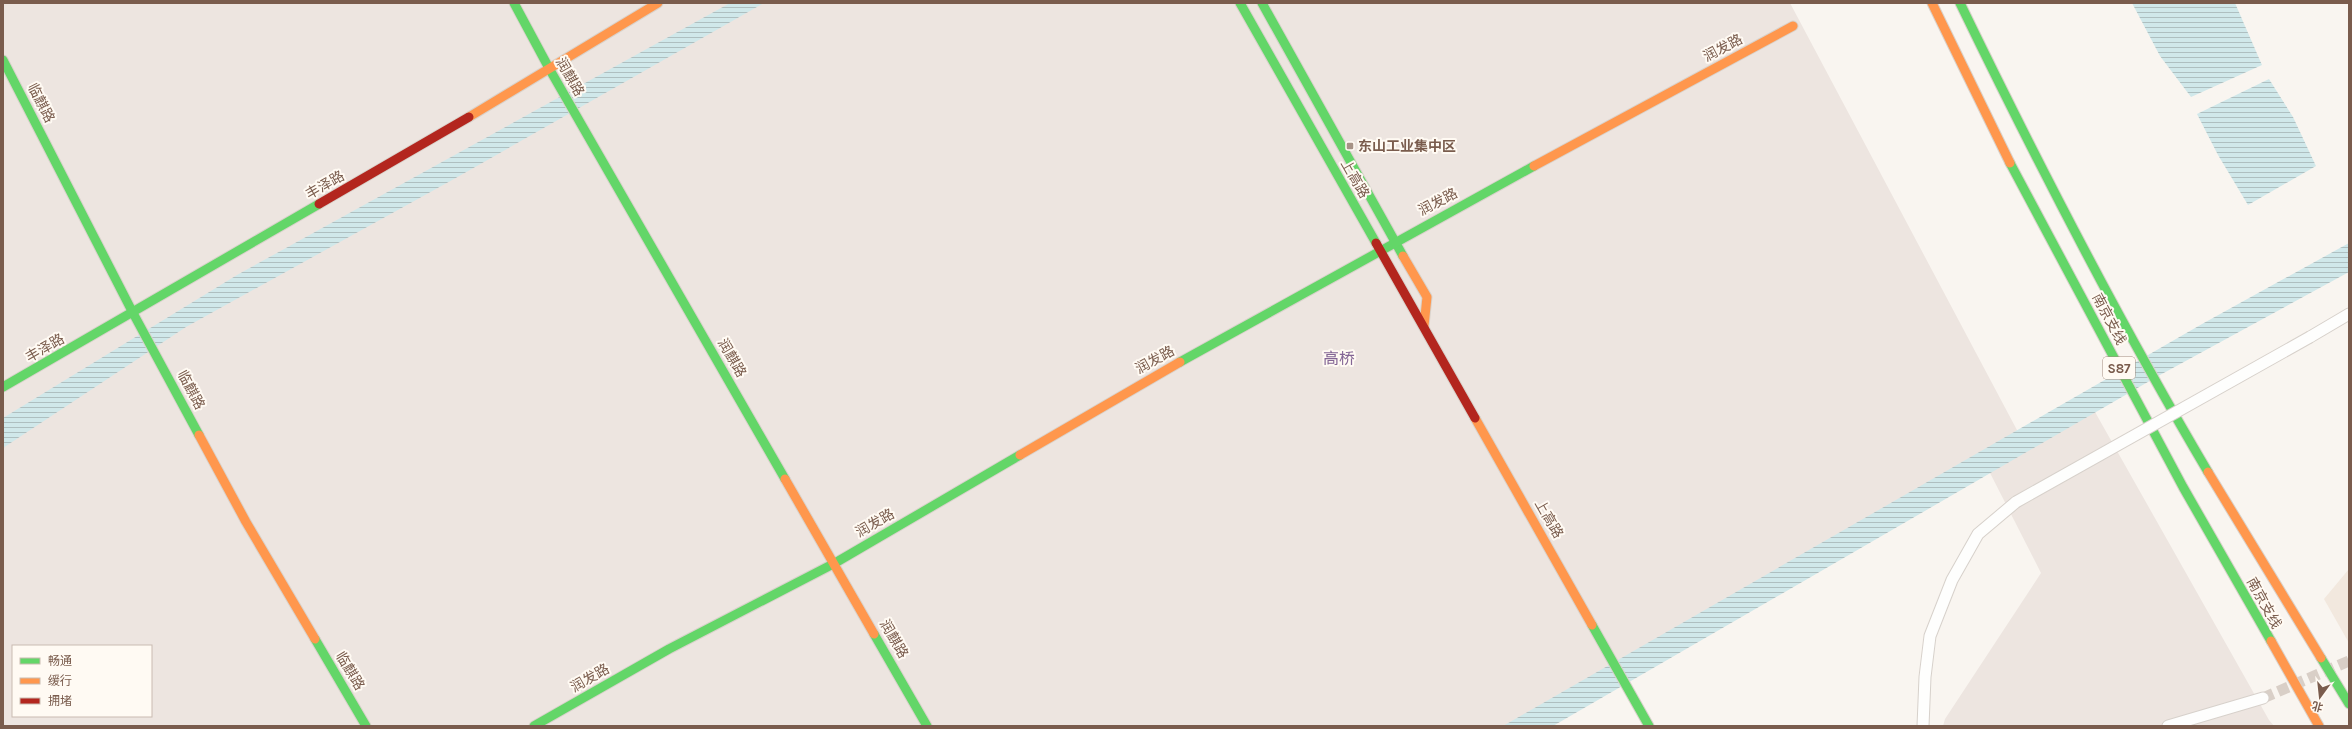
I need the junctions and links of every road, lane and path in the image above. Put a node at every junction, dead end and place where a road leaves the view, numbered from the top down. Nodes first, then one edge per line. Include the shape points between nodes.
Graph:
1 (514, 3) edge
2 (658, 3) edge
3 (1240, 3) edge
4 (1262, 3) edge
5 (1932, 3) edge
6 (1960, 3) edge
7 (1793, 26) dead end
8 (3, 60) edge
9 (550, 70) junction
10 (1394, 242) junction
11 (1380, 250) junction
12 (133, 313) junction
13 (2349, 314) edge
14 (1424, 326) junction
15 (3, 387) edge
16 (835, 563) junction
17 (2263, 698) tunnel mouth
18 (2349, 704) edge
19 (366, 726) edge
20 (534, 726) edge
21 (927, 726) edge
22 (1649, 726) edge
23 (1924, 726) edge
24 (2168, 726) edge
25 (2319, 726) edge

1 - 9 main road, 润麒路
2 - 9 main road, 丰泽路
3 - 11 main road, 上高路
4 - 10 main road, 上高路
5 - 25 main road, 南京支线 / S87 via 2006,158 2183,487
6 - 18 main road, 南京支线 / S87 via 2012,111 2120,316 2245,535
7 - 10 main road, 润发路
8 - 12 main road, 临麒路
9 - 12 main road, 丰泽路
9 - 16 main road, 润麒路
10 - 11 main road, 润发路
10 - 14 main road, 上高路 via 1427,297
11 - 14 main road, 上高路
11 - 16 main road, 润发路 via 1146,381
12 - 15 main road, 丰泽路
12 - 19 main road, 临麒路 via 246,522
13 - 23 street, bridge via 2016,502 1978,534 1952,580 1930,636 1924,677
14 - 22 main road, 上高路
16 - 20 main road, 润发路 via 669,649
16 - 21 main road, 润麒路
17 - 24 street

